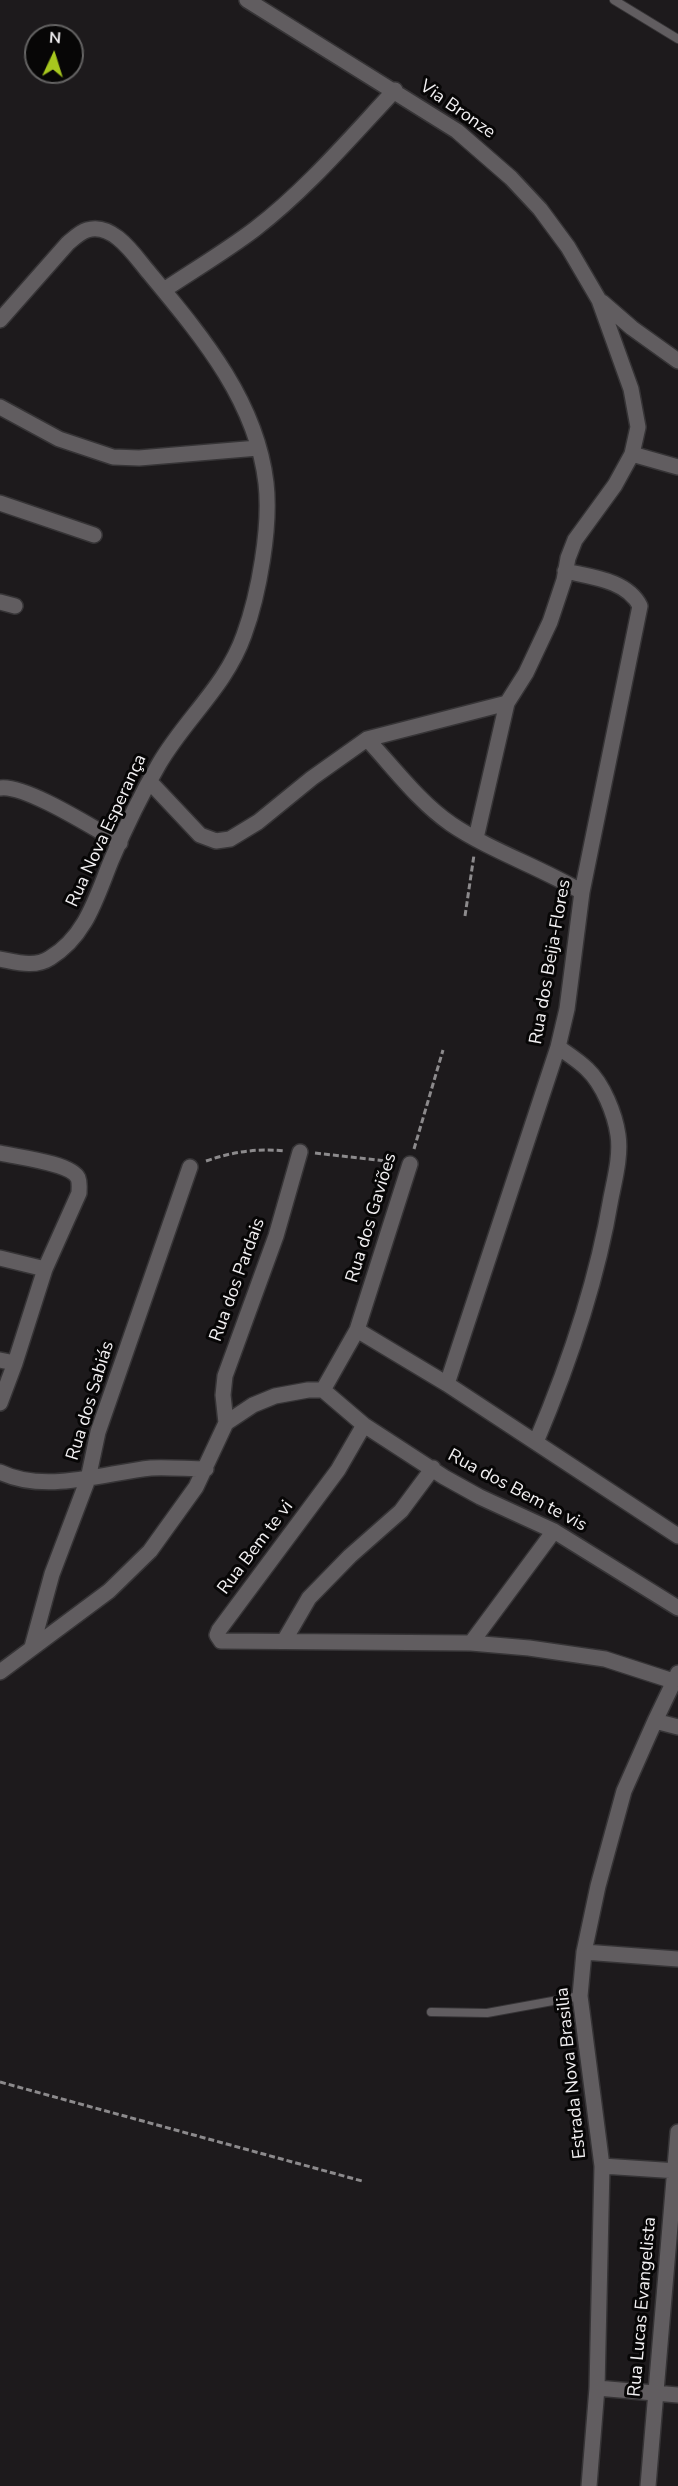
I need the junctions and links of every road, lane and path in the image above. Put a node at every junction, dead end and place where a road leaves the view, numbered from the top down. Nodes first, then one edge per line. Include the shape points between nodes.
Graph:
1 (247, 0) edge
2 (614, 0) edge
3 (678, 39) edge
4 (395, 90) junction
5 (164, 290) junction
6 (599, 300) junction
7 (0, 320) edge
8 (678, 361) edge
9 (0, 407) edge
10 (258, 448) junction
11 (632, 454) junction
12 (678, 467) edge
13 (0, 503) edge
14 (94, 535) dead end
15 (565, 571) junction
16 (507, 703) junction
17 (367, 739) junction
18 (150, 782) junction
19 (0, 788) edge
20 (476, 838) junction
21 (120, 843) junction
22 (582, 892) junction
23 (465, 916) dead end
24 (0, 959) edge
25 (558, 1047) junction
26 (443, 1050) dead end
27 (300, 1152) dead end
28 (0, 1153) edge
29 (410, 1164) joint
30 (190, 1167) dead end
31 (0, 1258) edge
32 (45, 1269) junction
33 (357, 1330) junction
34 (8, 1361) edge
35 (447, 1384) junction
36 (323, 1390) junction
37 (0, 1403) edge
38 (226, 1423) junction
39 (364, 1425) junction
40 (536, 1442) junction
41 (433, 1468) junction
42 (206, 1470) junction
43 (0, 1472) edge
44 (88, 1479) junction
45 (554, 1531) junction
46 (678, 1536) edge
47 (678, 1608) edge
48 (284, 1641) junction
49 (471, 1643) junction
50 (32, 1647) junction
51 (0, 1672) edge
52 (676, 1677) edge
53 (654, 1720) junction
54 (678, 1727) edge
55 (584, 1952) junction
56 (678, 1959) edge
57 (580, 1996) junction
58 (431, 2012) dead end
59 (0, 2082) edge
60 (678, 2132) edge
61 (602, 2166) junction
62 (676, 2171) edge
63 (362, 2181) dead end
64 (597, 2388) junction
65 (655, 2393) junction
66 (678, 2395) edge
67 (589, 2486) edge
68 (648, 2486) edge

1 - 4 street, Via Bronze
2 - 3 lane
4 - 5 street via 280,208
4 - 6 street, Via Bronze via 457,131 511,178 568,247
5 - 7 street, Rua Nova Esperança via 114,235 86,230 68,243
5 - 10 street, Rua Nova Esperança via 236,388
6 - 8 street
6 - 11 street via 637,416
9 - 10 street via 59,439 113,457
10 - 18 street, Rua Nova Esperança via 267,508 263,556 244,635 227,672 173,741
11 - 12 street
11 - 15 street via 575,540
13 - 14 street
15 - 16 street via 550,622
15 - 22 street, Rua dos Beija-Flores via 624,588 640,606
16 - 17 street
16 - 20 street
17 - 18 street via 230,839 216,841 200,835
17 - 20 street via 425,803 450,824
18 - 21 street, Rua Nova Esperança
19 - 21 street via 16,790 55,807
20 - 22 street
20 - 23 path
21 - 24 street, Rua Nova Esperança via 91,914 61,949 41,963
22 - 25 street, Rua dos Beija-Flores via 567,1009
25 - 35 street, Rua dos Beija-Flores
25 - 40 street via 589,1070 601,1089 613,1116 618,1152 605,1232 588,1293 569,1360
26 - 29 path, Rua dos Gaviões
27 - 38 street, Rua dos Pardais via 276,1236 227,1367 223,1395
28 - 32 street via 69,1168 78,1178 79,1193
29 - 33 street, Rua dos Gaviões
30 - 44 street, Rua dos Sabiás via 98,1432
31 - 32 street
32 - 34 street
33 - 35 street
33 - 36 street, Rua dos Gaviões
34 - 37 street
35 - 40 street
36 - 38 street via 275,1396
36 - 39 street, Rua dos Bem te vis
38 - 42 street
39 - 41 street, Rua dos Bem te vis
39 - 48 street, Rua Bem te vi via 338,1470 217,1635 226,1642
40 - 46 street
41 - 45 street, Rua dos Bem te vis via 480,1497
41 - 48 street via 401,1511 309,1598
42 - 44 street via 151,1468
42 - 50 street via 150,1551 109,1591
43 - 44 street via 24,1479
44 - 50 street, Rua dos Sabiás via 52,1574
45 - 47 street, Rua dos Bem te vis
45 - 49 street
48 - 49 street, Rua Bem te vi
49 - 52 street, Rua Bem te vi via 589,1656
50 - 51 street
52 - 53 street, Estrada Nova Brasilia
53 - 54 street
53 - 55 street, Estrada Nova Brasilia via 619,1809
55 - 56 street
55 - 57 street, Estrada Nova Brasilia
57 - 58 lane via 487,2013
57 - 61 street, Estrada Nova Brasilia
59 - 63 path
60 - 62 street, Rua Lucas Evangelista
61 - 62 street
61 - 64 street, Estrada Nova Brasilia
62 - 65 street, Rua Lucas Evangelista
64 - 65 street
64 - 67 street, Estrada Nova Brasilia
65 - 66 street
65 - 68 street, Rua Lucas Evangelista

